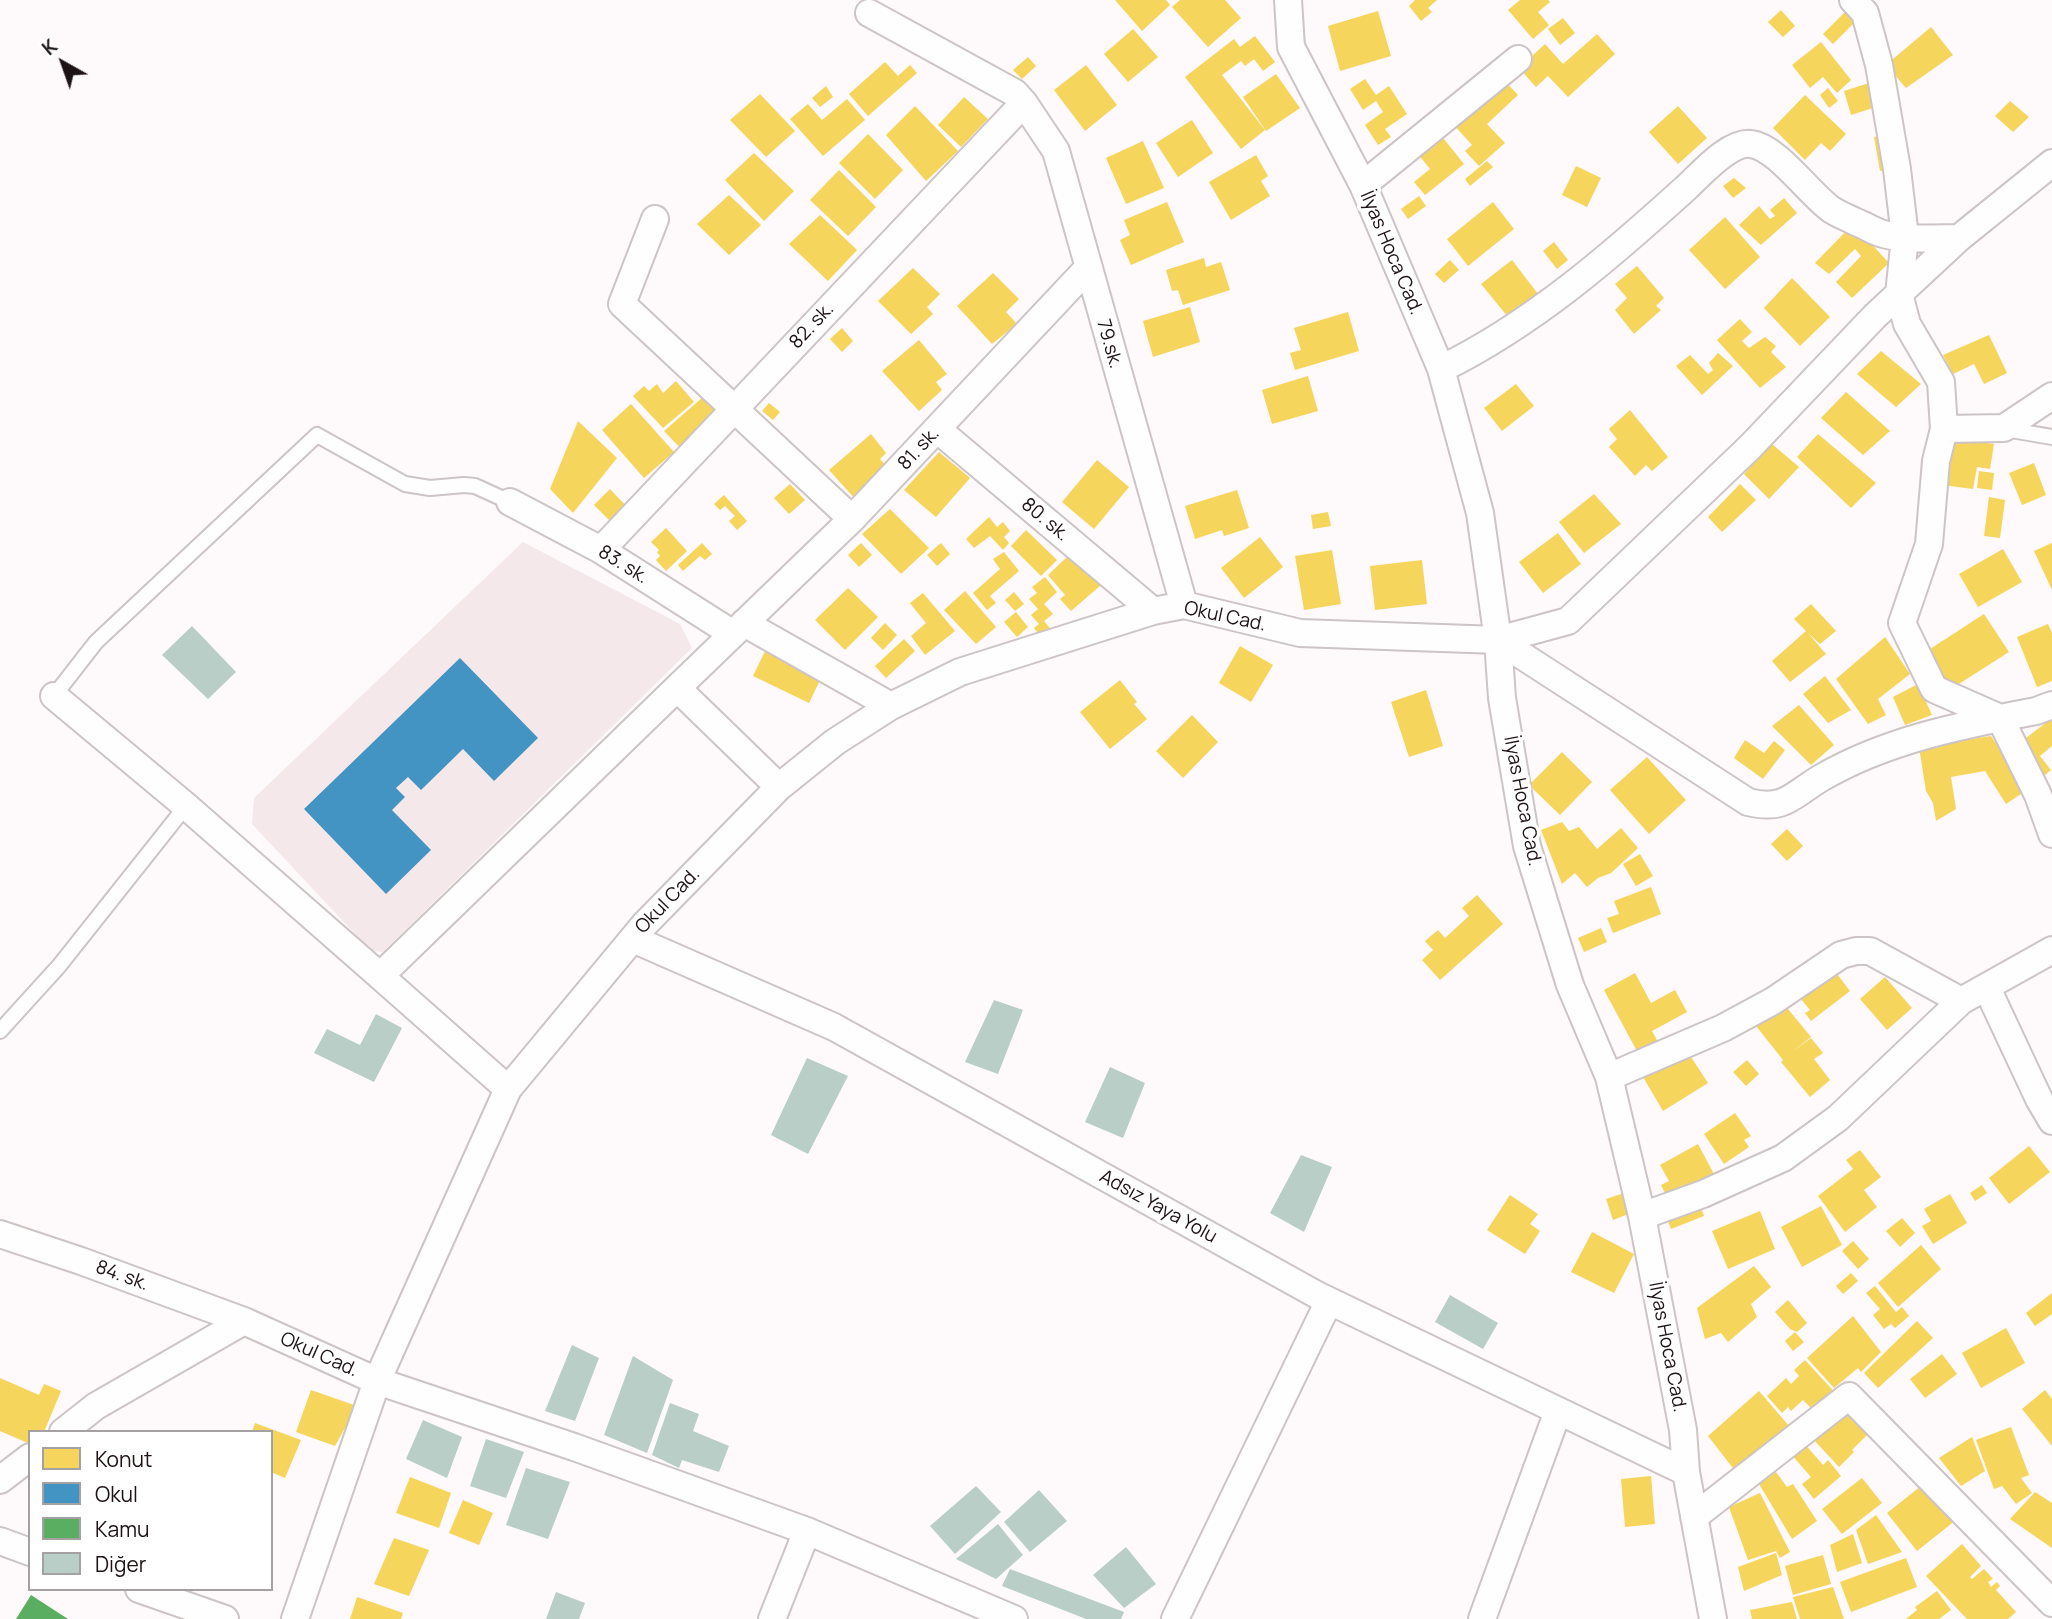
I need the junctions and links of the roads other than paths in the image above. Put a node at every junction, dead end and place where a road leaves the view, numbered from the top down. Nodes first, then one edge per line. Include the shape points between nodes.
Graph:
1 (1288, 0) edge
2 (1853, 0) edge
3 (869, 13) dead end
4 (1518, 59) dead end
5 (1020, 98) junction
6 (2052, 163) edge
7 (1363, 186) junction
8 (655, 219) dead end
9 (1905, 237) junction
10 (1959, 238) junction
11 (1088, 268) junction
12 (1899, 294) junction
13 (1441, 369) junction
14 (2052, 396) edge
15 (733, 410) junction
16 (2004, 428) junction
17 (937, 429) junction
18 (1944, 429) junction
19 (2052, 437) edge
20 (510, 502) joint
21 (852, 519) junction
22 (601, 550) junction
23 (1184, 605) junction
24 (1153, 611) junction
25 (738, 629) junction
26 (1497, 640) junction
27 (677, 688) junction
28 (54, 696) joint
29 (2052, 705) edge
30 (891, 706) junction
31 (2000, 718) junction
32 (779, 787) junction
33 (186, 806) junction
34 (2052, 834) edge
35 (633, 939) junction
36 (2052, 950) edge
37 (380, 976) junction
38 (1987, 988) junction
39 (1961, 1000) junction
40 (0, 1031) edge
41 (1609, 1077) junction
42 (508, 1089) junction
43 (2052, 1121) edge
44 (1642, 1216) junction
45 (0, 1234) edge
46 (1329, 1301) junction
47 (244, 1321) junction
48 (377, 1381) junction
49 (1558, 1410) junction
50 (66, 1430) edge
51 (28, 1459) edge
52 (1686, 1472) junction
53 (0, 1480) edge
54 (1694, 1517) junction
55 (807, 1531) junction
56 (0, 1541) edge
57 (28, 1551) edge
58 (145, 1591) edge
59 (2052, 1603) edge
60 (225, 1619) edge
61 (295, 1619) edge
62 (772, 1619) edge
63 (1014, 1619) edge
64 (1175, 1619) edge
65 (1482, 1619) edge
66 (1713, 1619) edge

1 - 7 street, İlyas Hoca Cad. via 1292,47
2 - 9 street via 1865,13 1879,65
3 - 5 street
4 - 7 street
5 - 11 street, 79.sk. via 1056,151
5 - 15 street, 82. sk.
6 - 10 street
7 - 13 street, İlyas Hoca Cad.
8 - 15 street via 622,304
9 - 10 street
9 - 12 street
9 - 13 street via 1881,233 1834,211 1760,146 1740,145 1613,254 1520,323
10 - 12 street
11 - 17 street, 81. sk.
11 - 23 street, 79.sk.
12 - 18 street via 1907,324 1941,382
12 - 26 street via 1750,447 1568,621
13 - 26 street, İlyas Hoca Cad. via 1480,513
14 - 16 street
15 - 21 street
15 - 22 street, 82. sk.
16 - 18 street
16 - 19 lane
17 - 21 street, 81. sk.
17 - 24 street, 80. sk.
18 - 31 street via 1936,461 1929,544 1902,623 1934,689
20 - 22 street, 83. sk.
20 - 28 lane via 475,486 405,484 317,435 96,642
21 - 25 street, 81. sk.
22 - 25 street, 83. sk.
23 - 24 street, Okul Cad.
23 - 26 street, Okul Cad. via 1300,633
24 - 30 street, Okul Cad. via 960,672
25 - 27 street, 81. sk.
25 - 30 street, 83. sk.
26 - 31 street via 1748,802 1765,806 1784,802 1871,753
26 - 41 street, İlyas Hoca Cad. via 1527,846 1570,985
27 - 32 street
27 - 37 street, 81. sk.
28 - 33 street
29 - 31 street
30 - 32 street, Okul Cad. via 835,742
31 - 34 street
32 - 35 street, Okul Cad.
33 - 37 street
33 - 40 lane via 59,966
35 - 42 street, Okul Cad.
35 - 46 street, Adsız Yaya Yolu via 834,1027
36 - 38 street
37 - 42 street
38 - 39 street
38 - 43 street
39 - 41 street via 1870,951 1856,951 1841,955 1723,1028
39 - 44 street via 1838,1118 1783,1158
41 - 44 street, İlyas Hoca Cad.
42 - 48 street, Okul Cad.
44 - 52 street, İlyas Hoca Cad. via 1684,1430
45 - 47 street, 84. sk.
46 - 49 street, Adsız Yaya Yolu
46 - 64 street
47 - 48 street, Okul Cad.
47 - 50 street via 96,1406
48 - 55 street
48 - 61 street
49 - 52 street, Adsız Yaya Yolu
49 - 65 street
51 - 53 street
52 - 54 street, İlyas Hoca Cad.
54 - 59 street via 1849,1396
54 - 66 street, İlyas Hoca Cad.
55 - 62 street
55 - 63 street
56 - 57 street
58 - 60 street

